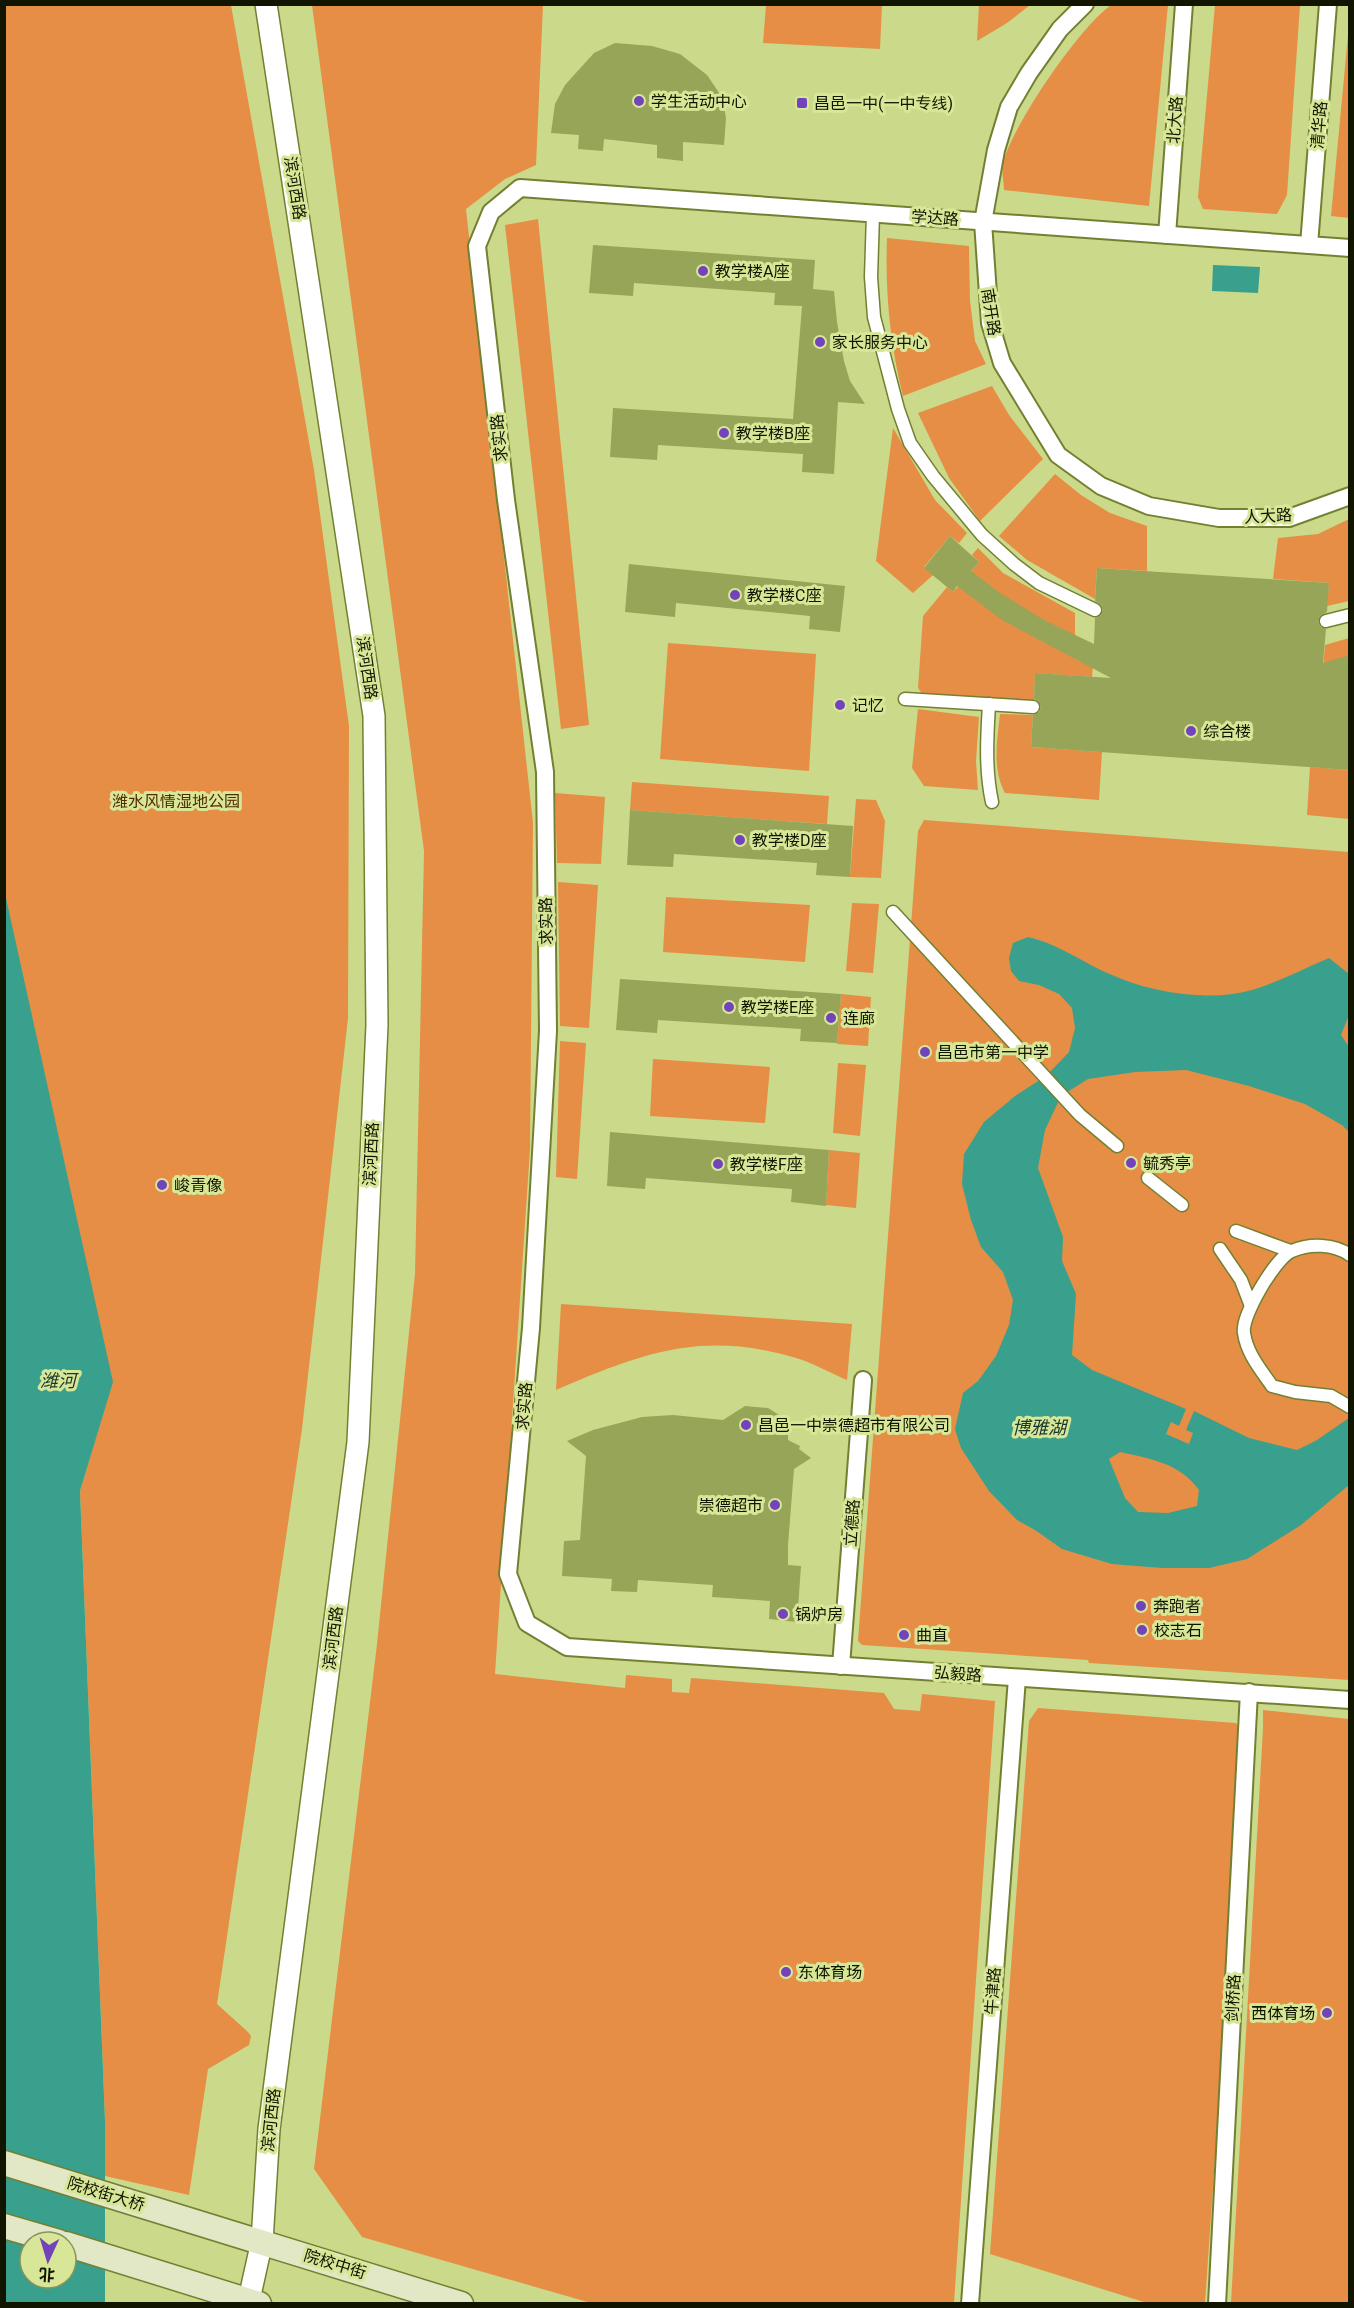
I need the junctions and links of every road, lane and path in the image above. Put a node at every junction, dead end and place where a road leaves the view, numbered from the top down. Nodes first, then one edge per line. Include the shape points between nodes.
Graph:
1 (266, 4) edge
2 (1085, 4) edge
3 (1184, 4) edge
4 (1328, 4) edge
5 (520, 188) joint
6 (873, 214) junction
7 (983, 222) junction
8 (1167, 235) junction
9 (1309, 245) junction
10 (1350, 248) edge
11 (1350, 496) edge
12 (1219, 518) joint
13 (1095, 610) dead end
14 (1350, 615) edge
15 (1326, 621) dead end
16 (906, 699) dead end
17 (989, 704) junction
18 (1033, 707) dead end
19 (992, 802) dead end
20 (892, 912) dead end
21 (1117, 1146) dead end
22 (1148, 1178) dead end
23 (1182, 1204) dead end
24 (1236, 1231) dead end
25 (1220, 1249) dead end
26 (1290, 1251) junction
27 (1350, 1255) edge
28 (1251, 1306) junction
29 (863, 1380) dead end
30 (1350, 1407) edge
31 (567, 1647) joint
32 (841, 1666) junction
33 (1017, 1678) junction
34 (1250, 1692) junction
35 (1350, 1700) edge
36 (4, 2163) edge
37 (208, 2225) joint
38 (262, 2241) junction
39 (78, 2248) edge
40 (252, 2303) edge
41 (461, 2304) edge
42 (970, 2304) edge
43 (1217, 2304) edge

1 - 38 street, 滨河西路 via 374,716 377,1025 358,1442 269,2129
2 - 7 street, 南开路 via 1060,29 1009,107 996,150
3 - 8 street, 北大路
4 - 9 street, 清华路
5 - 6 street, 学达路
5 - 31 street, 求实路 via 491,212 477,246 506,500 545,772 548,1030 531,1328 508,1574 527,1623
6 - 7 street, 学达路
6 - 13 street via 874,317 910,443 982,535 1014,564 1039,583
7 - 8 street, 学达路
7 - 12 street, 南开路 via 990,323 1002,363 1058,456 1101,486 1149,506
8 - 9 street, 学达路
9 - 10 street, 学达路
11 - 12 street, 人大路 via 1289,519
14 - 15 street
16 - 17 street
17 - 18 street
17 - 19 street via 986,755
20 - 21 street via 1080,1115
22 - 23 street
24 - 26 street
25 - 28 street via 1241,1280
26 - 27 street via 1319,1245
26 - 28 street via 1268,1276
28 - 30 street via 1243,1331 1250,1354 1272,1386 1331,1396
29 - 32 street, 立德路
31 - 32 street, 弘毅路
32 - 33 street, 弘毅路
33 - 34 street, 弘毅路
33 - 42 street, 牛津路
34 - 35 street, 弘毅路
34 - 43 street, 剑桥路
36 - 37 main road, 院校街大桥
37 - 38 main road, 院校中街
38 - 40 street, 滨河西路
38 - 41 main road, 院校中街
39 - 40 main road

